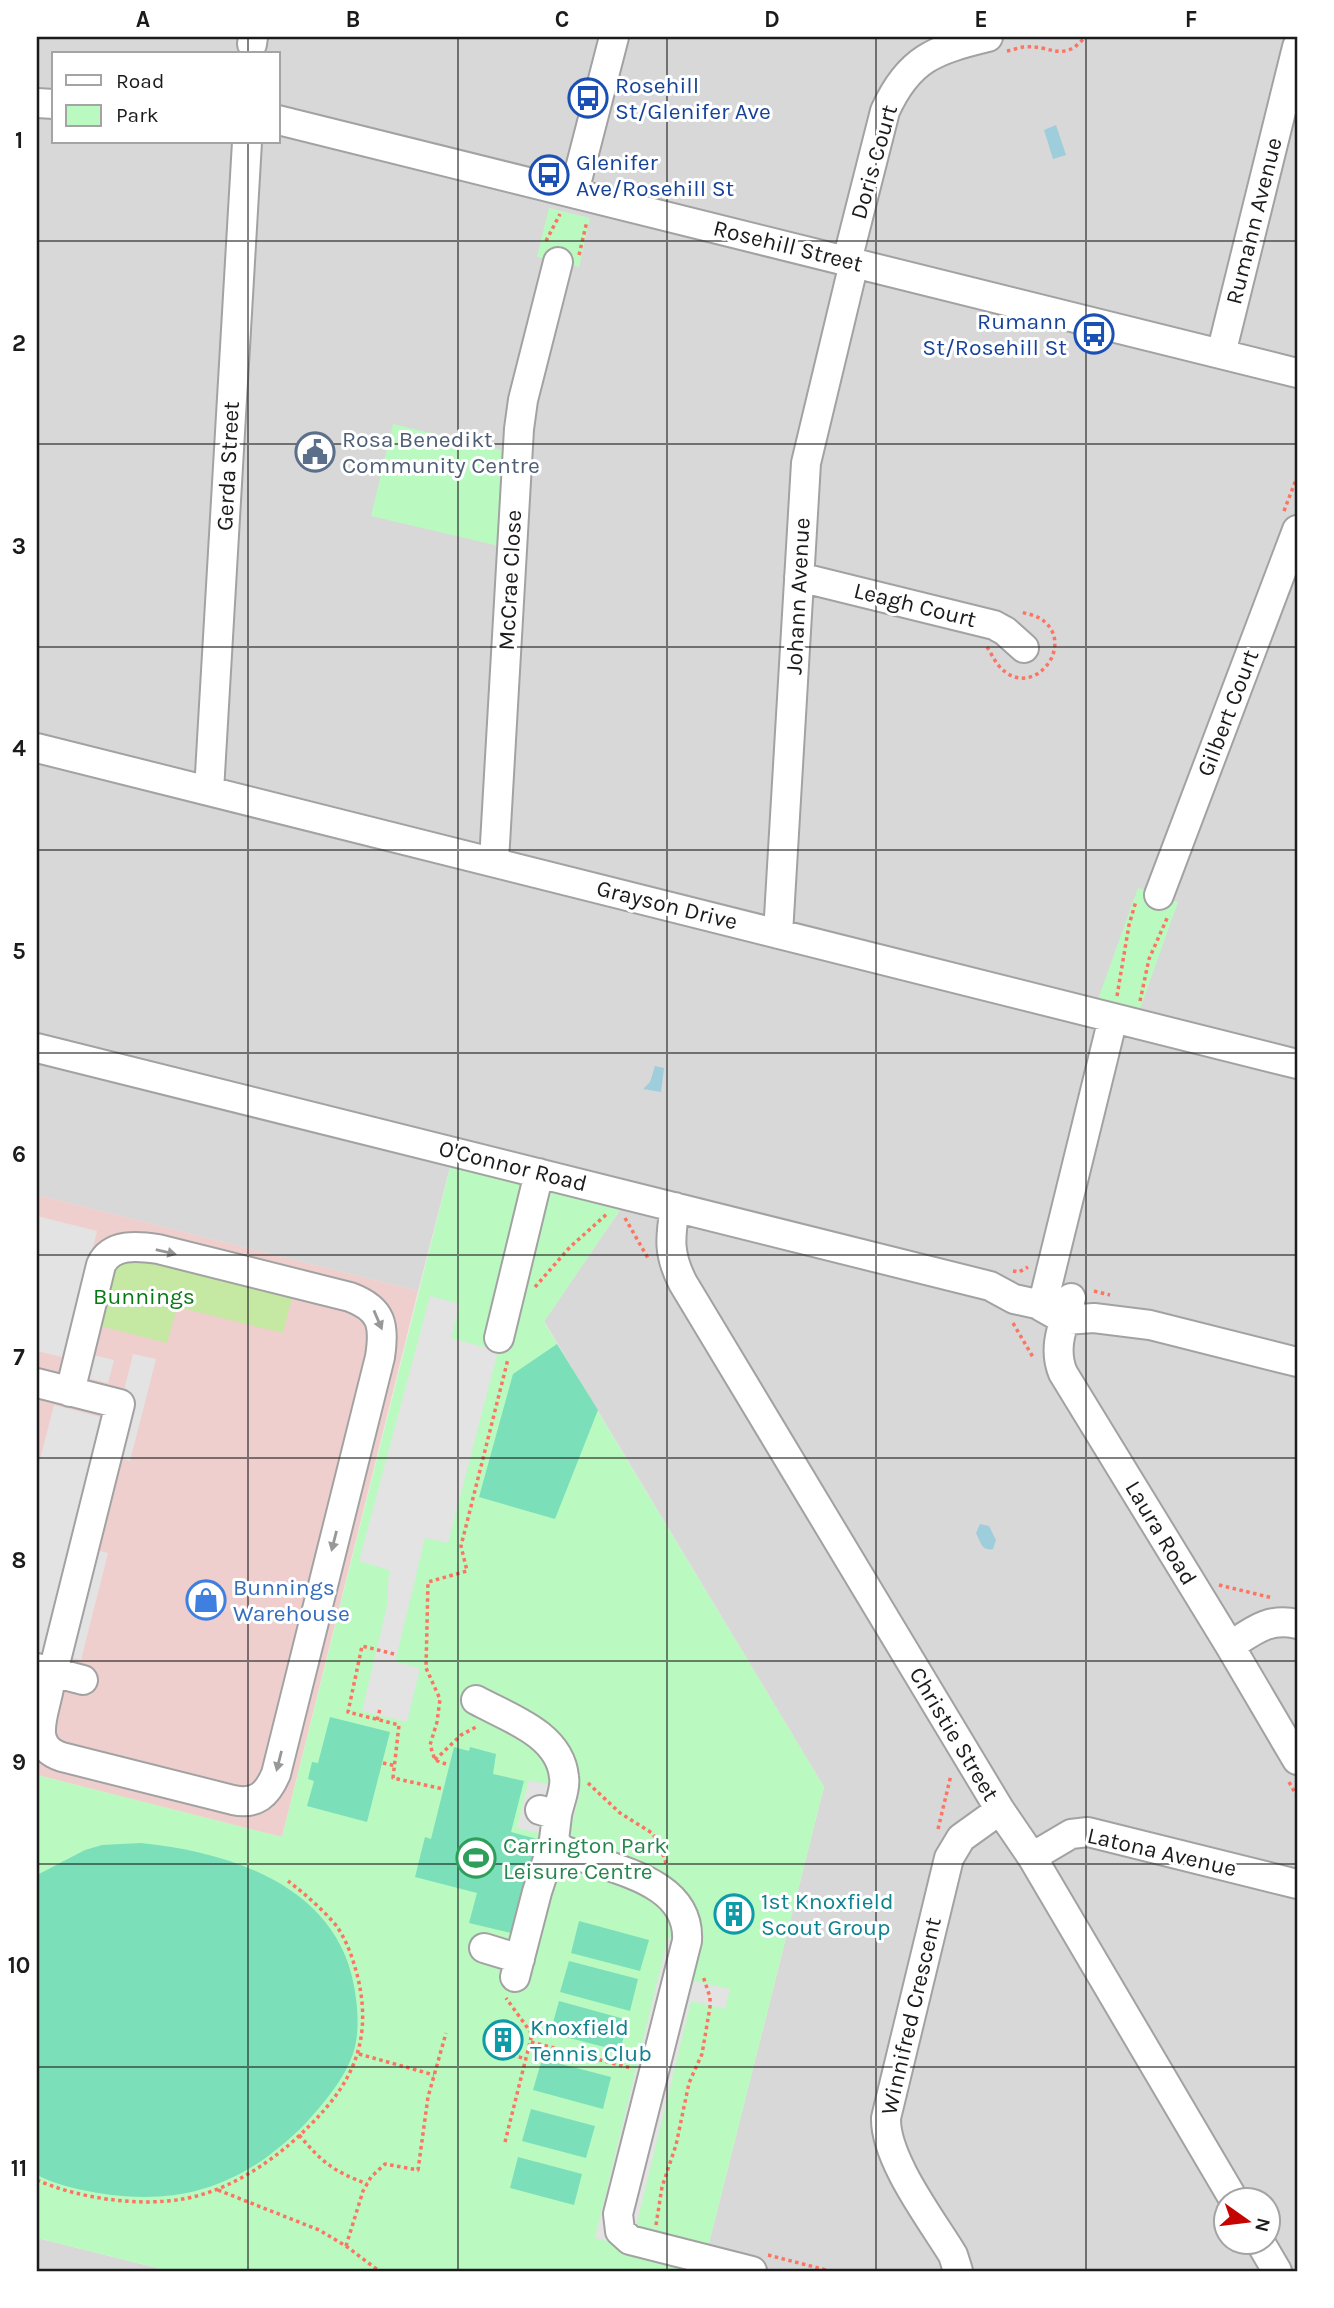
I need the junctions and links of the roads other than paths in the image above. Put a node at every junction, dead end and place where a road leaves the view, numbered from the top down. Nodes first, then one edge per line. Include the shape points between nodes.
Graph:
1 (614, 37) edge
2 (996, 45) edge
3 (1297, 47) edge
4 (280, 120) edge
5 (247, 144) edge
6 (575, 192) junction
7 (558, 262) dead end
8 (851, 262) junction
9 (1221, 354) junction
10 (1297, 373) edge
11 (1297, 530) edge
12 (799, 577) junction
13 (1024, 648) dead end
14 (37, 748) edge
15 (209, 791) junction
16 (494, 861) junction
17 (1159, 895) dead end
18 (778, 934) junction
19 (1113, 1018) junction
20 (37, 1048) edge
21 (1297, 1064) edge
22 (539, 1173) junction
23 (683, 1209) junction
24 (1056, 1302) junction
25 (503, 1347) road end
26 (1297, 1362) edge
27 (38, 1391) edge
28 (70, 1392) junction
29 (1291, 1612) edge
30 (1230, 1646) junction
31 (44, 1678) edge
32 (81, 1688) dead end
33 (478, 1713) road end
34 (38, 1735) edge
35 (1297, 1760) edge
36 (1000, 1810) junction
37 (550, 1822) junction
38 (1032, 1857) junction
39 (1297, 1884) edge
40 (484, 1948) dead end
41 (1226, 2186) edge
42 (1268, 2256) edge
43 (752, 2271) edge
44 (958, 2271) edge
45 (1277, 2271) edge

1 - 6 street
2 - 8 street, Doris Court via 938,51 918,64 895,91 886,111
3 - 9 street, Rumann Avenue
4 - 6 street, Rosehill Street
5 - 15 street, Gerda Street
6 - 8 street, Rosehill Street
7 - 16 street, McCrae Close via 519,429
8 - 9 street, Rosehill Street
8 - 12 street, Johann Avenue via 807,454
9 - 10 street, Rosehill Street
11 - 17 street, Gilbert Court
12 - 13 street, Leagh Court via 994,625
12 - 18 street, Johann Avenue
14 - 15 street, Grayson Drive
15 - 16 street, Grayson Drive
16 - 18 street, Grayson Drive
18 - 19 street, Grayson Drive
19 - 21 street, Grayson Drive
19 - 24 street, Laura Road
20 - 22 street, O'Connor Road
22 - 23 street, O'Connor Road
22 - 25 street
23 - 24 street, O'Connor Road via 990,1286 1031,1286
23 - 36 street, Christie Street via 670,1243 687,1289
24 - 26 street, O'Connor Road via 1114,1308 1150,1325
24 - 30 street, Laura Road via 1057,1352 1063,1373
27 - 28 street
28 - 31 street via 120,1404
28 -> 34 street via 101,1265 123,1248 144,1247 357,1300 379,1317 383,1332 269,1789 256,1801 233,1800 52,1754
29 - 30 street
30 - 35 street, Laura Road
31 - 32 street
31 - 34 street
33 - 37 street via 542,1736 557,1756 565,1778
36 - 38 street, Christie Street
36 - 44 street, Winnifred Crescent via 952,1850 886,2118 893,2153
37 - 40 street via 518,1968
37 - 43 street via 561,1849 657,1886 682,1913 688,1931 618,2227 630,2240
38 - 39 street, Latona Avenue via 1071,1834 1088,1832
38 - 41 street, Christie Street
42 - 45 street

